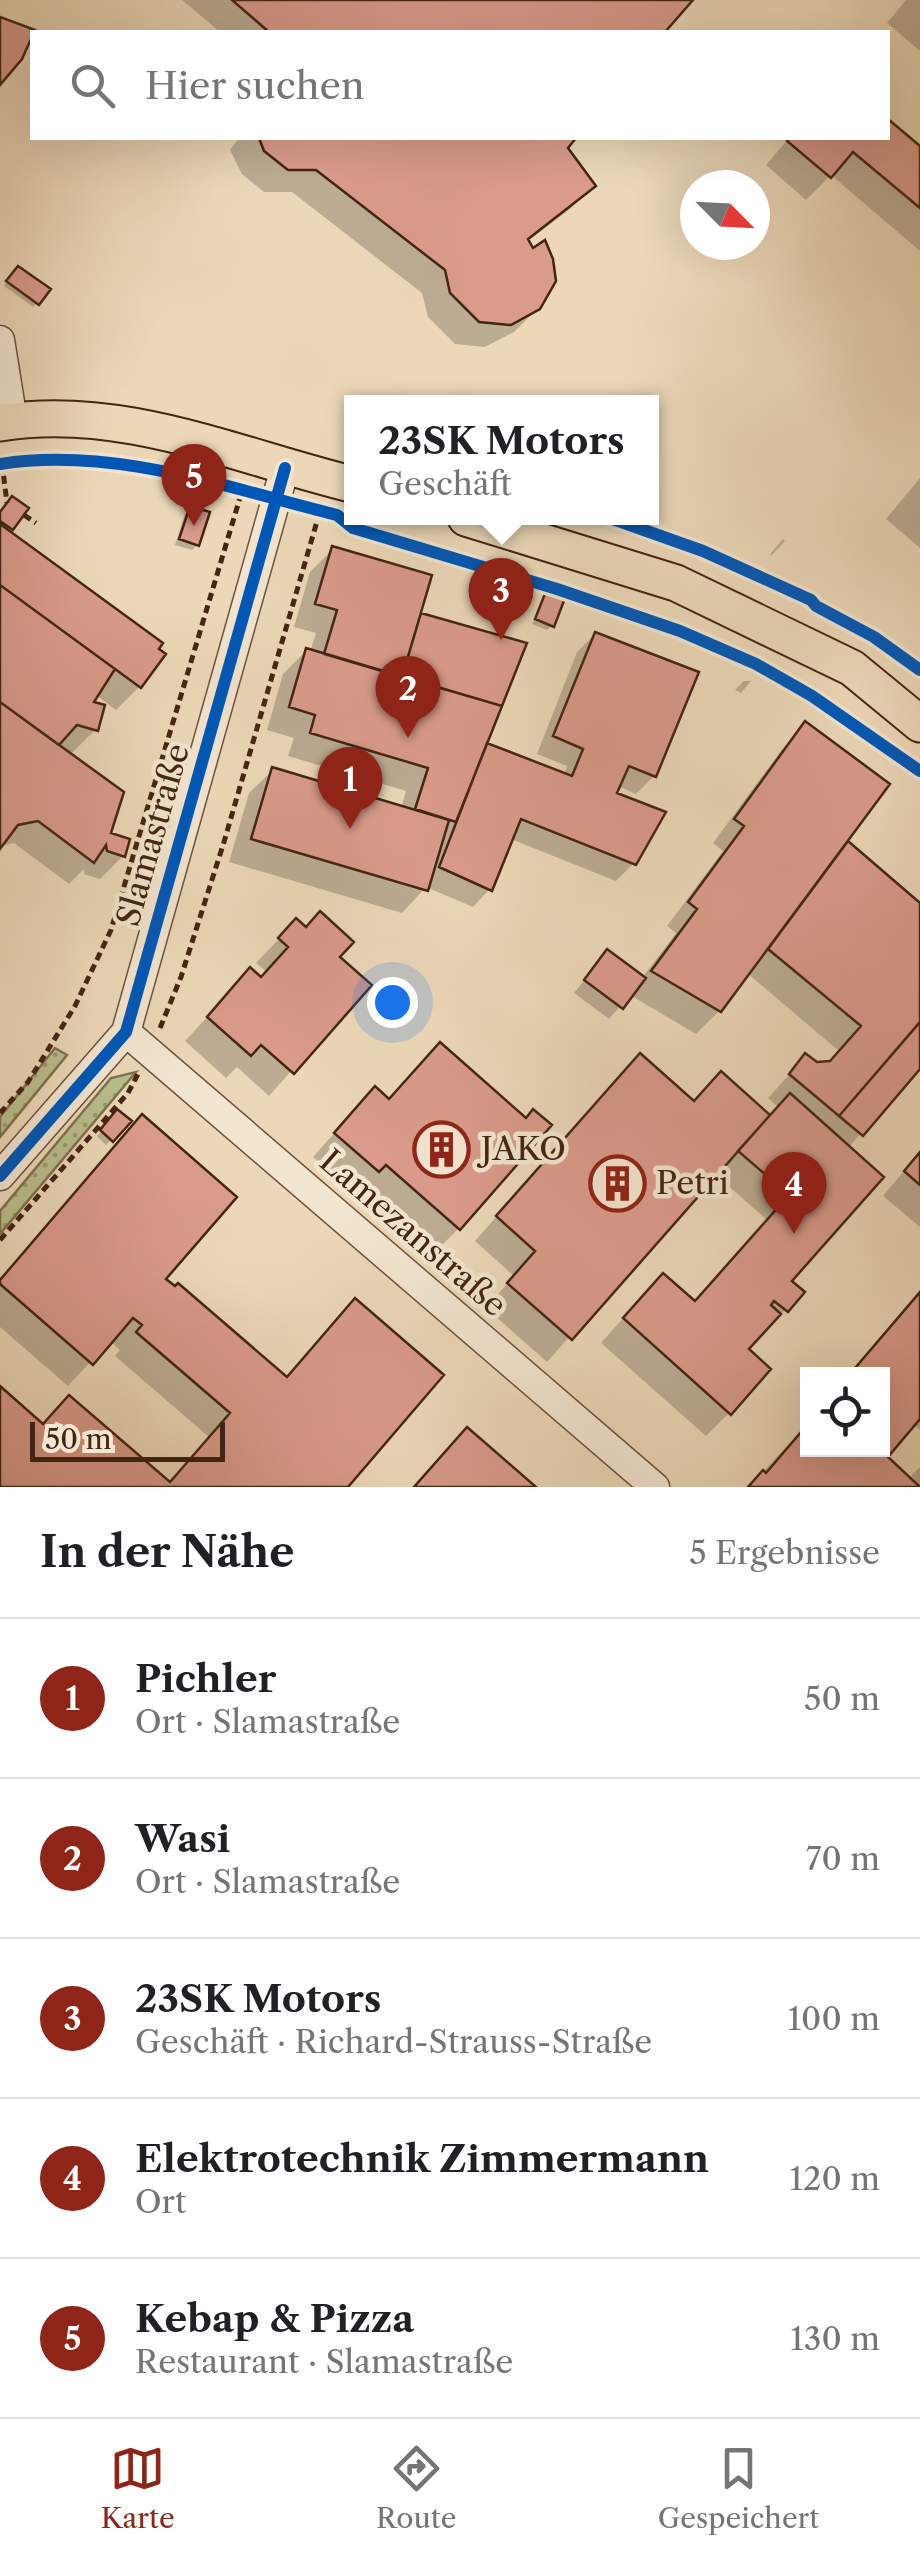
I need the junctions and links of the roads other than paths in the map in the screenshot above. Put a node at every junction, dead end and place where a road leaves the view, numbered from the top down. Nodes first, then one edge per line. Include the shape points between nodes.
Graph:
1 (0, 340) edge
2 (6, 422) edge
3 (280, 483) junction
4 (344, 494) edge
5 (489, 525) edge
6 (920, 724) edge
7 (126, 1032) junction
8 (0, 1176) edge
9 (655, 1487) edge

1 - 2 street
2 - 3 main road via 71,418 141,426
3 - 4 main road
3 - 7 street, Slamastraße
5 - 6 main road via 676,583 852,668
7 - 8 street, Slamastraße
7 - 9 street, Lamezanstraße

